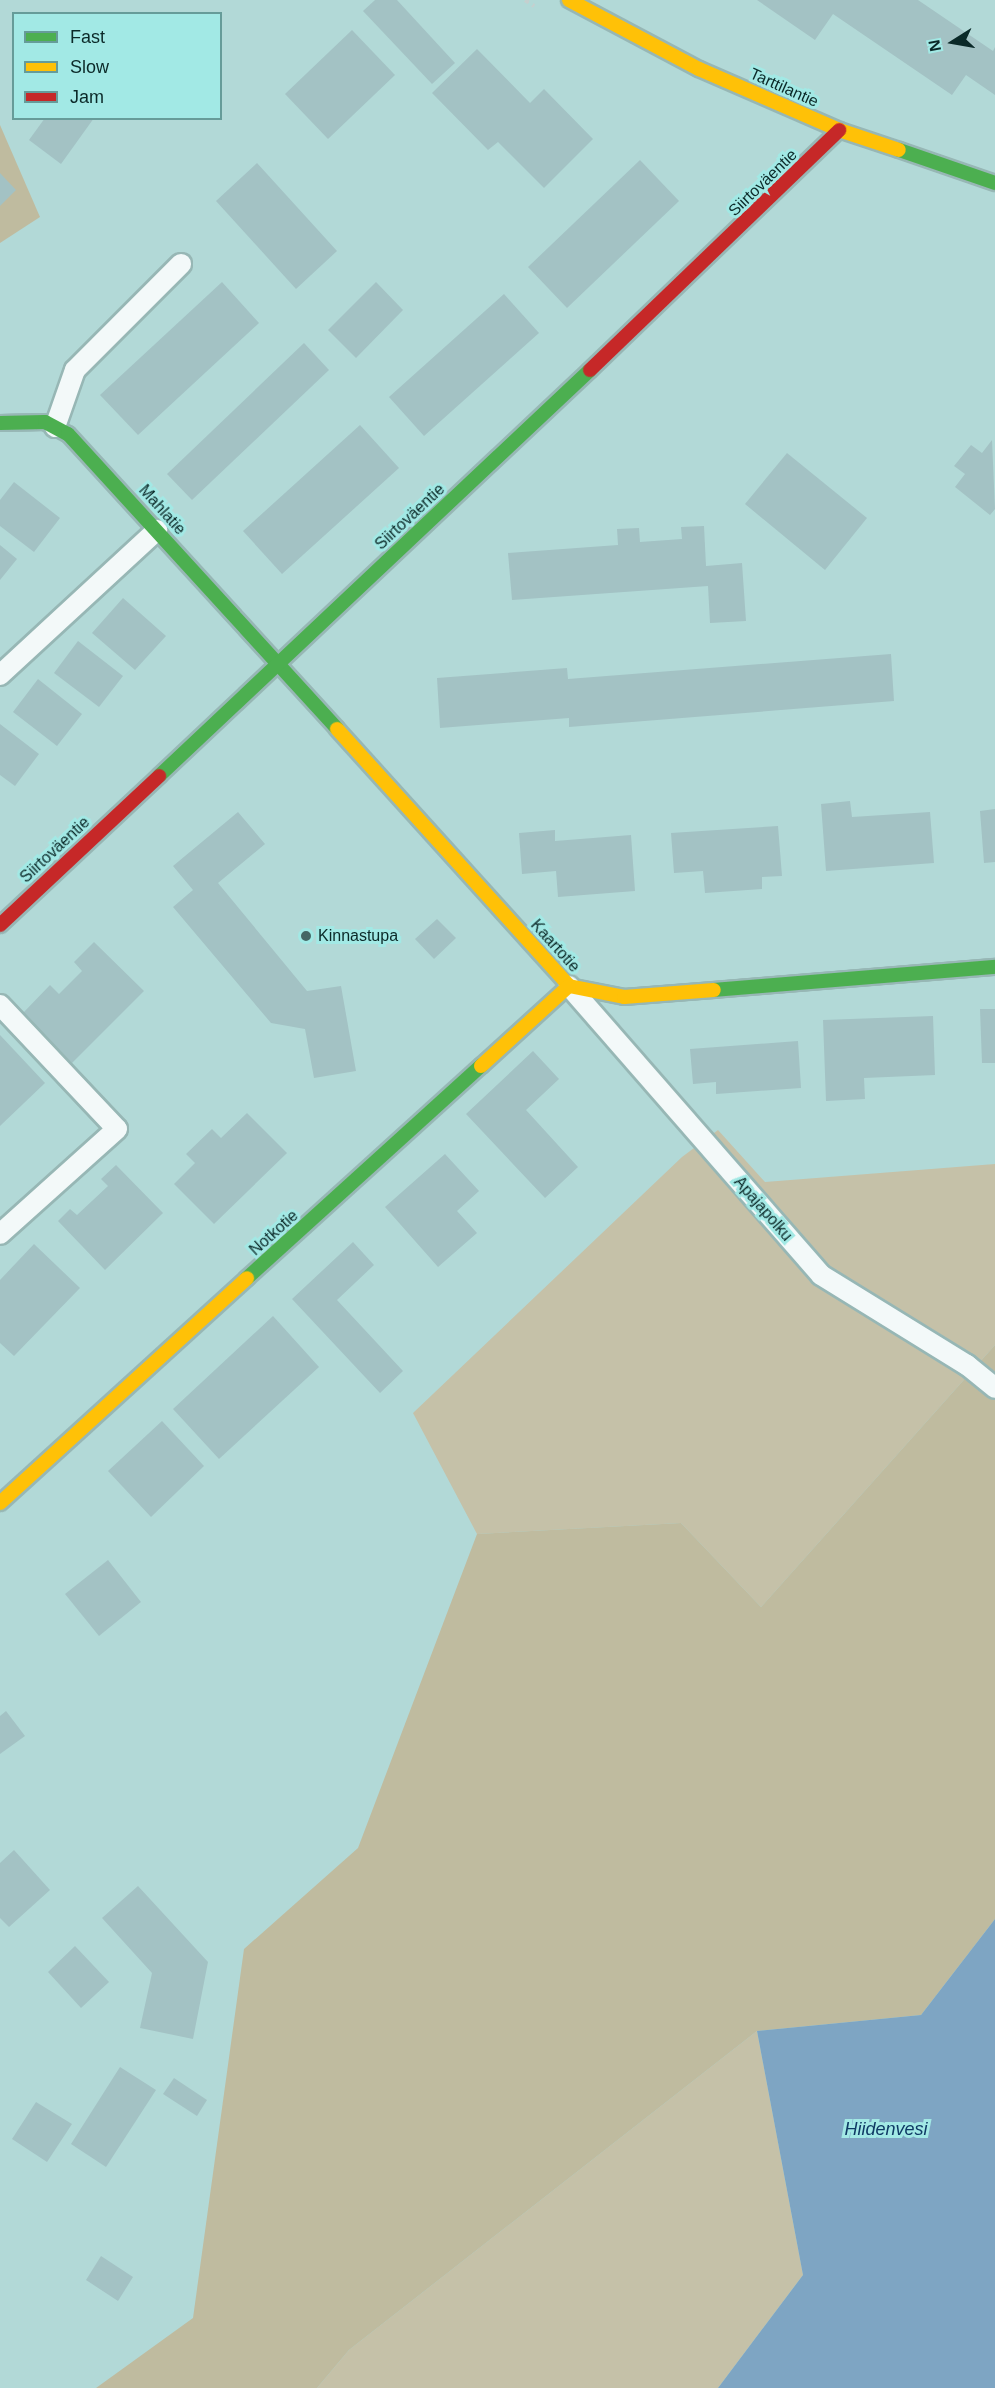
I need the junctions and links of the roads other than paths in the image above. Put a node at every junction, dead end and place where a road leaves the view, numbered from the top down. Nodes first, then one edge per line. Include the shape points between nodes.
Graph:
1 (569, 0) edge
2 (839, 130) junction
3 (995, 183) edge
4 (181, 264) dead end
5 (0, 423) edge
6 (55, 427) junction
7 (158, 530) junction
8 (278, 662) junction
9 (0, 675) edge
10 (0, 925) edge
11 (995, 967) edge
12 (569, 986) junction
13 (1, 1007) edge
14 (0, 1234) edge
15 (995, 1388) edge
16 (0, 1503) edge

1 - 2 street, Tarttilantie via 699,69
2 - 3 street, Tarttilantie
2 - 8 street, Siirtoväentie via 494,462
4 - 6 lane via 75,370
5 - 6 street, Mahlatie via 35,421
6 - 7 street, Mahlatie via 83,449
7 - 8 street, Mahlatie
7 - 9 lane
8 - 10 street, Siirtoväentie
8 - 12 street, Kaartotie
11 - 12 street, Kaartotie via 624,998
12 - 15 lane, Apajapolku via 821,1275 967,1365
12 - 16 street, Notkotie
13 - 14 lane via 117,1129

